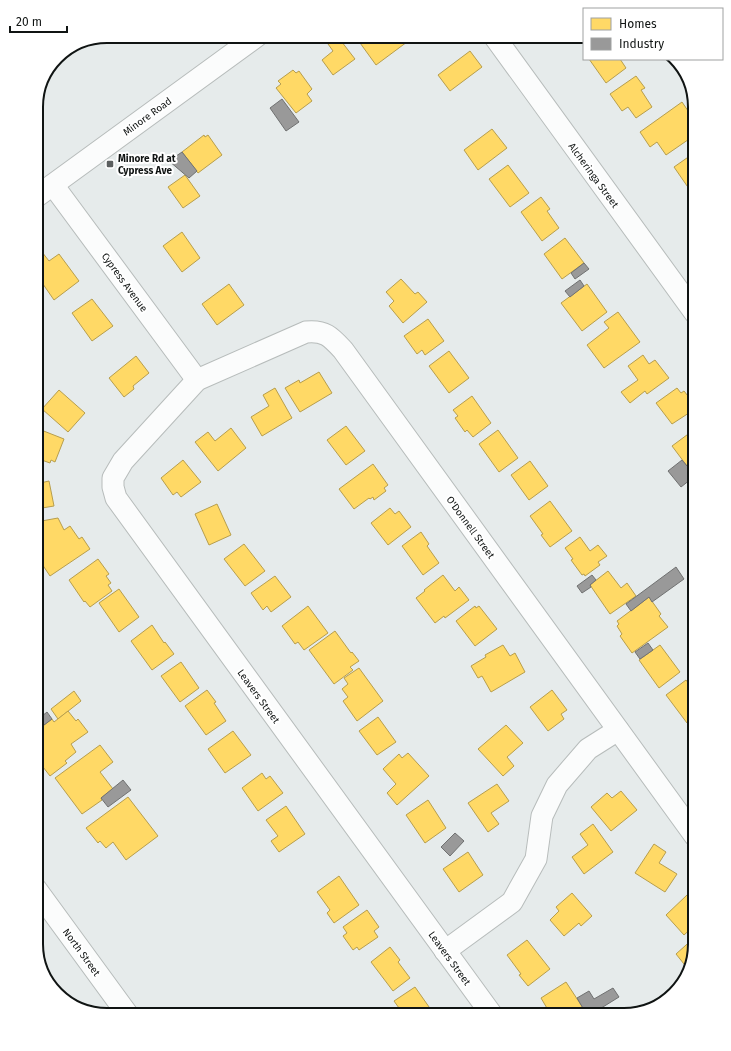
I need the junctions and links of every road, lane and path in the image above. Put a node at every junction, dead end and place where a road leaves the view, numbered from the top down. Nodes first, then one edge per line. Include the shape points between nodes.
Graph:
1 (247, 43) edge
2 (499, 43) edge
3 (44, 191) edge
4 (688, 303) edge
5 (197, 380) junction
6 (618, 730) junction
7 (688, 826) edge
8 (43, 899) edge
9 (445, 951) junction
10 (123, 1008) edge
11 (487, 1008) edge

1 - 3 street, Minore Road
2 - 4 street, Alcheringa Street
3 - 5 street, Cypress Avenue
5 - 6 street, O'Donnell Street via 306,332 317,331 327,335 353,363
5 - 9 street, Leavers Street via 123,461 113,478 112,487 116,498
6 - 7 street, O'Donnell Street
6 - 9 street via 588,749 557,785 542,816 536,859 512,902
8 - 10 street, North Street
9 - 11 street, Leavers Street

